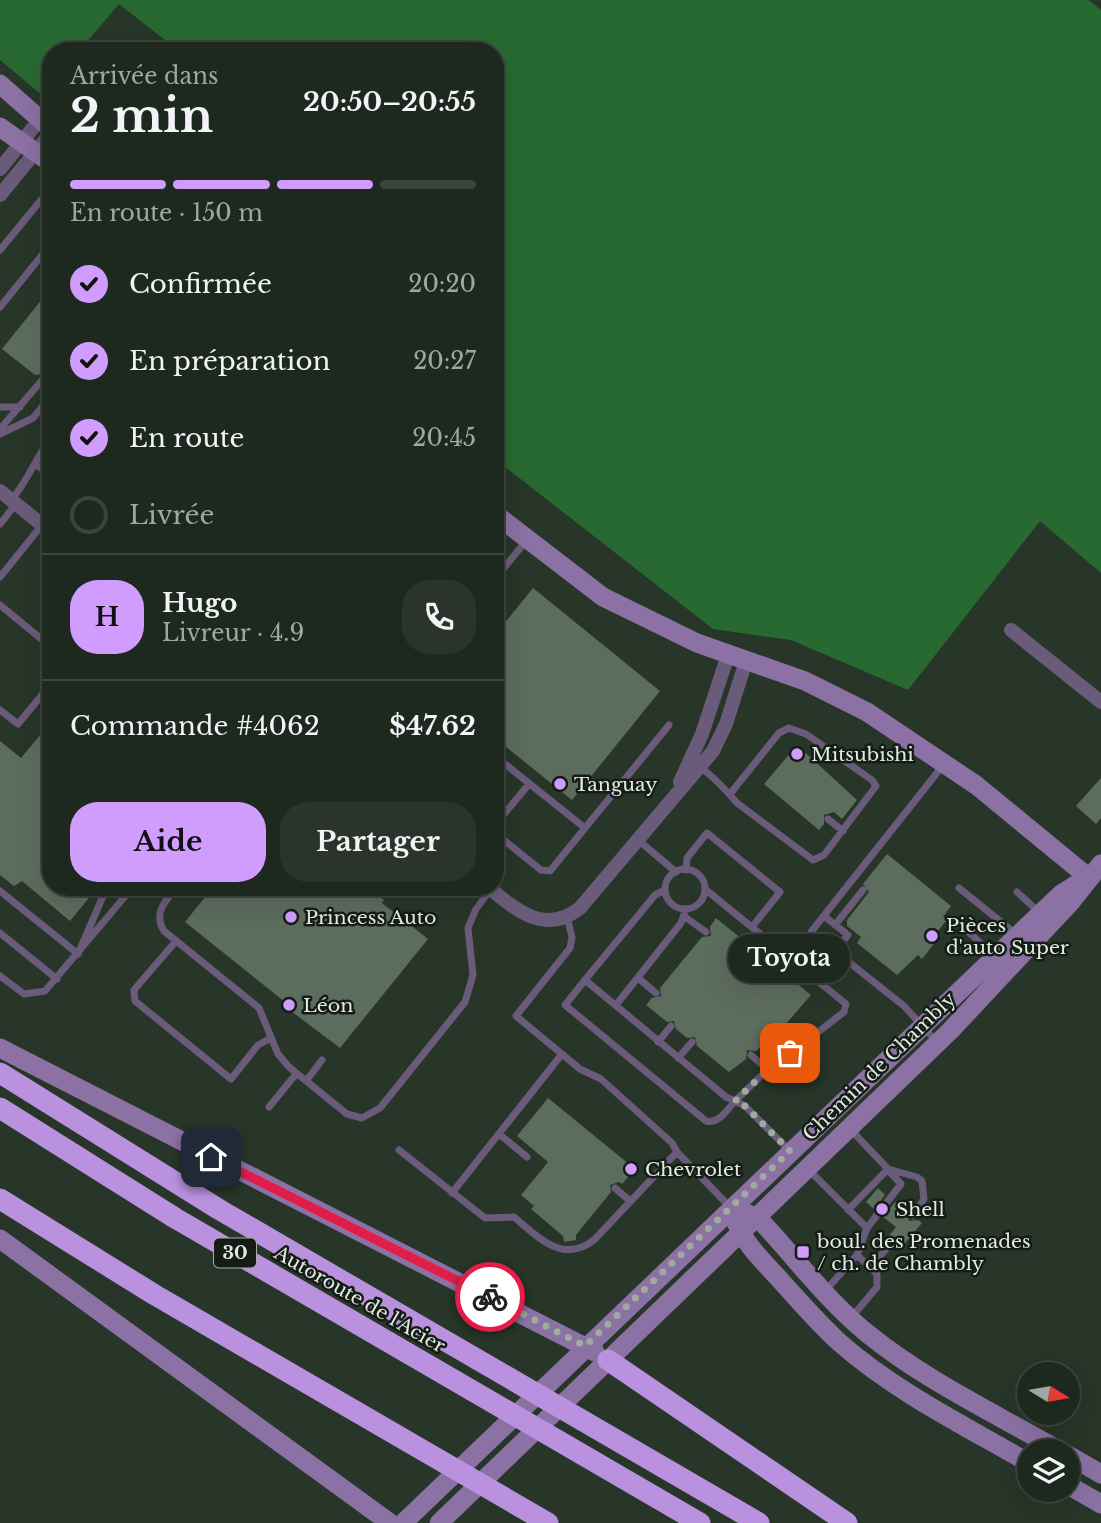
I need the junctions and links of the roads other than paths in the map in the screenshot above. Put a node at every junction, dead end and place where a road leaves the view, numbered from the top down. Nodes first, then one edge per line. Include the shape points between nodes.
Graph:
1 (0, 85) edge
2 (42, 118) edge
3 (0, 127) edge
4 (36, 153) edge
5 (0, 169) edge
6 (0, 195) edge
7 (41, 200) dead end
8 (0, 250) edge
9 (42, 255) edge
10 (0, 307) edge
11 (42, 380) edge
12 (0, 407) edge
13 (20, 407) junction
14 (42, 408) edge
15 (0, 431) edge
16 (42, 453) edge
17 (35, 464) junction
18 (42, 469) edge
19 (9, 499) edge
20 (504, 521) edge
21 (0, 524) edge
22 (42, 526) edge
23 (42, 533) edge
24 (527, 540) junction
25 (504, 568) edge
26 (0, 577) edge
27 (0, 605) edge
28 (1011, 630) dead end
29 (42, 640) edge
30 (737, 658) junction
31 (42, 695) edge
32 (1101, 702) edge
33 (0, 710) edge
34 (669, 725) dead end
35 (695, 764) junction
36 (945, 764) junction
37 (504, 765) edge
38 (529, 784) junction
39 (730, 794) junction
40 (504, 814) edge
41 (828, 819) dead end
42 (585, 828) junction
43 (842, 831) junction
44 (504, 839) edge
45 (637, 839) junction
46 (686, 870) junction
47 (1095, 871) edge
48 (676, 872) junction
49 (705, 888) junction
50 (959, 888) dead end
51 (863, 890) dead end
52 (0, 891) edge
53 (665, 891) junction
54 (1017, 892) dead end
55 (103, 896) edge
56 (126, 896) edge
57 (170, 896) edge
58 (485, 896) edge
59 (501, 896) edge
60 (685, 913) junction
61 (824, 916) junction
62 (567, 917) junction
63 (954, 919) dead end
64 (1045, 919) junction
65 (835, 925) junction
66 (752, 927) junction
67 (706, 932) dead end
68 (0, 933) edge
69 (1024, 940) junction
70 (176, 941) junction
71 (835, 951) junction
72 (78, 954) junction
73 (1001, 963) junction
74 (0, 976) edge
75 (638, 978) junction
76 (57, 979) junction
77 (585, 980) junction
78 (656, 993) dead end
79 (616, 1005) junction
80 (922, 1025) junction
81 (671, 1026) dead end
82 (271, 1038) junction
83 (658, 1042) junction
84 (692, 1042) dead end
85 (937, 1043) junction
86 (0, 1048) edge
87 (562, 1054) junction
88 (751, 1055) dead end
89 (678, 1058) junction
90 (322, 1060) dead end
91 (768, 1070) junction
92 (0, 1073) edge
93 (296, 1074) junction
94 (306, 1081) junction
95 (735, 1101) junction
96 (269, 1107) dead end
97 (0, 1108) edge
98 (849, 1129) junction
99 (499, 1134) junction
100 (399, 1150) dead end
101 (790, 1151) junction
102 (677, 1152) junction
103 (527, 1157) dead end
104 (808, 1169) junction
105 (888, 1169) junction
106 (614, 1188) dead end
107 (452, 1193) junction
108 (0, 1199) edge
109 (630, 1201) junction
110 (731, 1208) junction
111 (848, 1210) junction
112 (913, 1216) dead end
113 (758, 1218) junction
114 (867, 1228) junction
115 (740, 1234) junction
116 (0, 1239) edge
117 (892, 1242) dead end
118 (857, 1255) junction
119 (870, 1268) junction
120 (825, 1291) junction
121 (851, 1318) junction
122 (585, 1346) junction
123 (608, 1360) junction
124 (1039, 1439) edge
125 (1017, 1456) edge
126 (1080, 1461) edge
127 (1100, 1471) edge
128 (1080, 1492) edge
129 (1101, 1504) edge
130 (390, 1523) edge
131 (403, 1523) edge
132 (439, 1523) edge
133 (548, 1523) edge
134 (700, 1523) edge
135 (759, 1523) edge
136 (847, 1523) edge

1 - 2 street
3 - 4 street
4 - 5 street
4 - 6 street
7 - 8 lane
9 - 10 lane
11 - 13 lane
12 - 13 lane
13 - 15 lane
14 - 15 lane via 33,418
16 - 17 lane
17 - 18 lane
17 - 19 lane via 31,476
19 - 21 lane
19 - 22 street
20 - 24 street
23 - 26 lane
24 - 25 lane
24 - 30 street via 603,597
27 - 29 lane
28 - 32 street
30 - 35 street via 723,733
30 - 36 street via 836,695
31 - 33 lane via 18,724
34 - 42 lane
35 - 39 lane
35 - 45 street
36 - 47 street
36 - 61 lane
37 - 38 lane
38 - 40 lane
38 - 42 lane
39 - 43 lane via 810,859 820,858
39 - 43 lane via 779,733 794,728 876,783
41 - 43 lane
42 - 44 lane via 546,872
45 - 48 lane
45 - 62 street via 584,904
46 - 48 lane
46 - 49 lane via 700,877
46 - 66 lane via 687,858 707,833 780,892
47 - 64 street, Chemin de Chambly via 1061,894
48 - 53 lane
49 - 60 lane via 700,901
49 - 66 lane
50 - 69 lane
51 - 65 lane
52 - 72 lane
53 - 60 lane via 670,903
53 - 77 lane via 655,895
54 - 64 lane
55 - 72 lane
56 - 72 lane
57 - 70 lane via 159,917 164,931
58 - 94 lane via 467,928 473,971 465,1002 377,1112 362,1118 351,1116
59 - 62 street via 534,919
60 - 67 lane
60 - 75 lane
61 - 65 lane
61 - 71 lane via 811,932
62 - 87 lane via 570,948 516,1016
63 - 73 lane
64 - 69 street, Chemin de Chambly
65 - 71 lane via 848,935
66 - 91 lane via 846,1004 844,1012
68 - 76 lane
69 - 73 street, Chemin de Chambly
70 - 82 lane via 258,1007
70 - 82 lane via 134,990 135,1002 231,1079 258,1045
71 - 80 lane
72 - 76 lane
73 - 80 street, Chemin de Chambly
73 - 85 street, Chemin de Chambly
74 - 76 lane via 20,992 33,995 45,992
75 - 78 lane
75 - 79 lane
77 - 79 lane
77 - 95 lane via 565,1005 695,1112 714,1121
79 - 83 lane
80 - 85 lane
80 - 101 street, Chemin de Chambly
81 - 83 lane
82 - 93 lane via 282,1060
83 - 89 lane
84 - 89 lane
85 - 98 street, Chemin de Chambly
86 - 122 street
87 - 99 lane
87 - 102 lane via 601,1079
88 - 91 lane
89 - 95 lane
90 - 94 lane
91 - 95 lane
92 - 135 highway via 126,1154
93 - 94 lane
93 - 96 lane
95 - 101 lane
97 - 134 highway, Autoroute de l'Acier / 30 via 175,1218
98 - 104 street, Chemin de Chambly
98 - 105 lane
99 - 103 lane
99 - 107 lane
100 - 107 lane
101 - 110 street, Chemin de Chambly
102 - 109 lane
102 - 110 lane
104 - 111 lane
104 - 113 street, Chemin de Chambly
105 - 111 lane
105 - 112 lane via 922,1181 924,1199
105 - 114 lane via 901,1184
106 - 109 lane
107 - 109 lane via 485,1219 514,1217 542,1241 564,1251 587,1245
108 - 133 highway via 155,1295
110 - 113 street
110 - 115 street
110 - 122 street, Chemin de Chambly
111 - 114 lane
113 - 115 street, Chemin de Chambly
113 - 120 street
114 - 118 lane
115 - 123 street, Chemin de Chambly
115 - 125 street via 821,1324 863,1362
116 - 130 street
117 - 119 lane
118 - 119 lane
118 - 120 lane
119 - 121 lane via 877,1274 877,1287
120 - 121 street
121 - 124 street via 907,1362
122 - 123 street
122 - 131 street, Chemin de Chambly
123 - 132 street, Chemin de Chambly
123 - 136 highway
126 - 127 street
128 - 129 street

